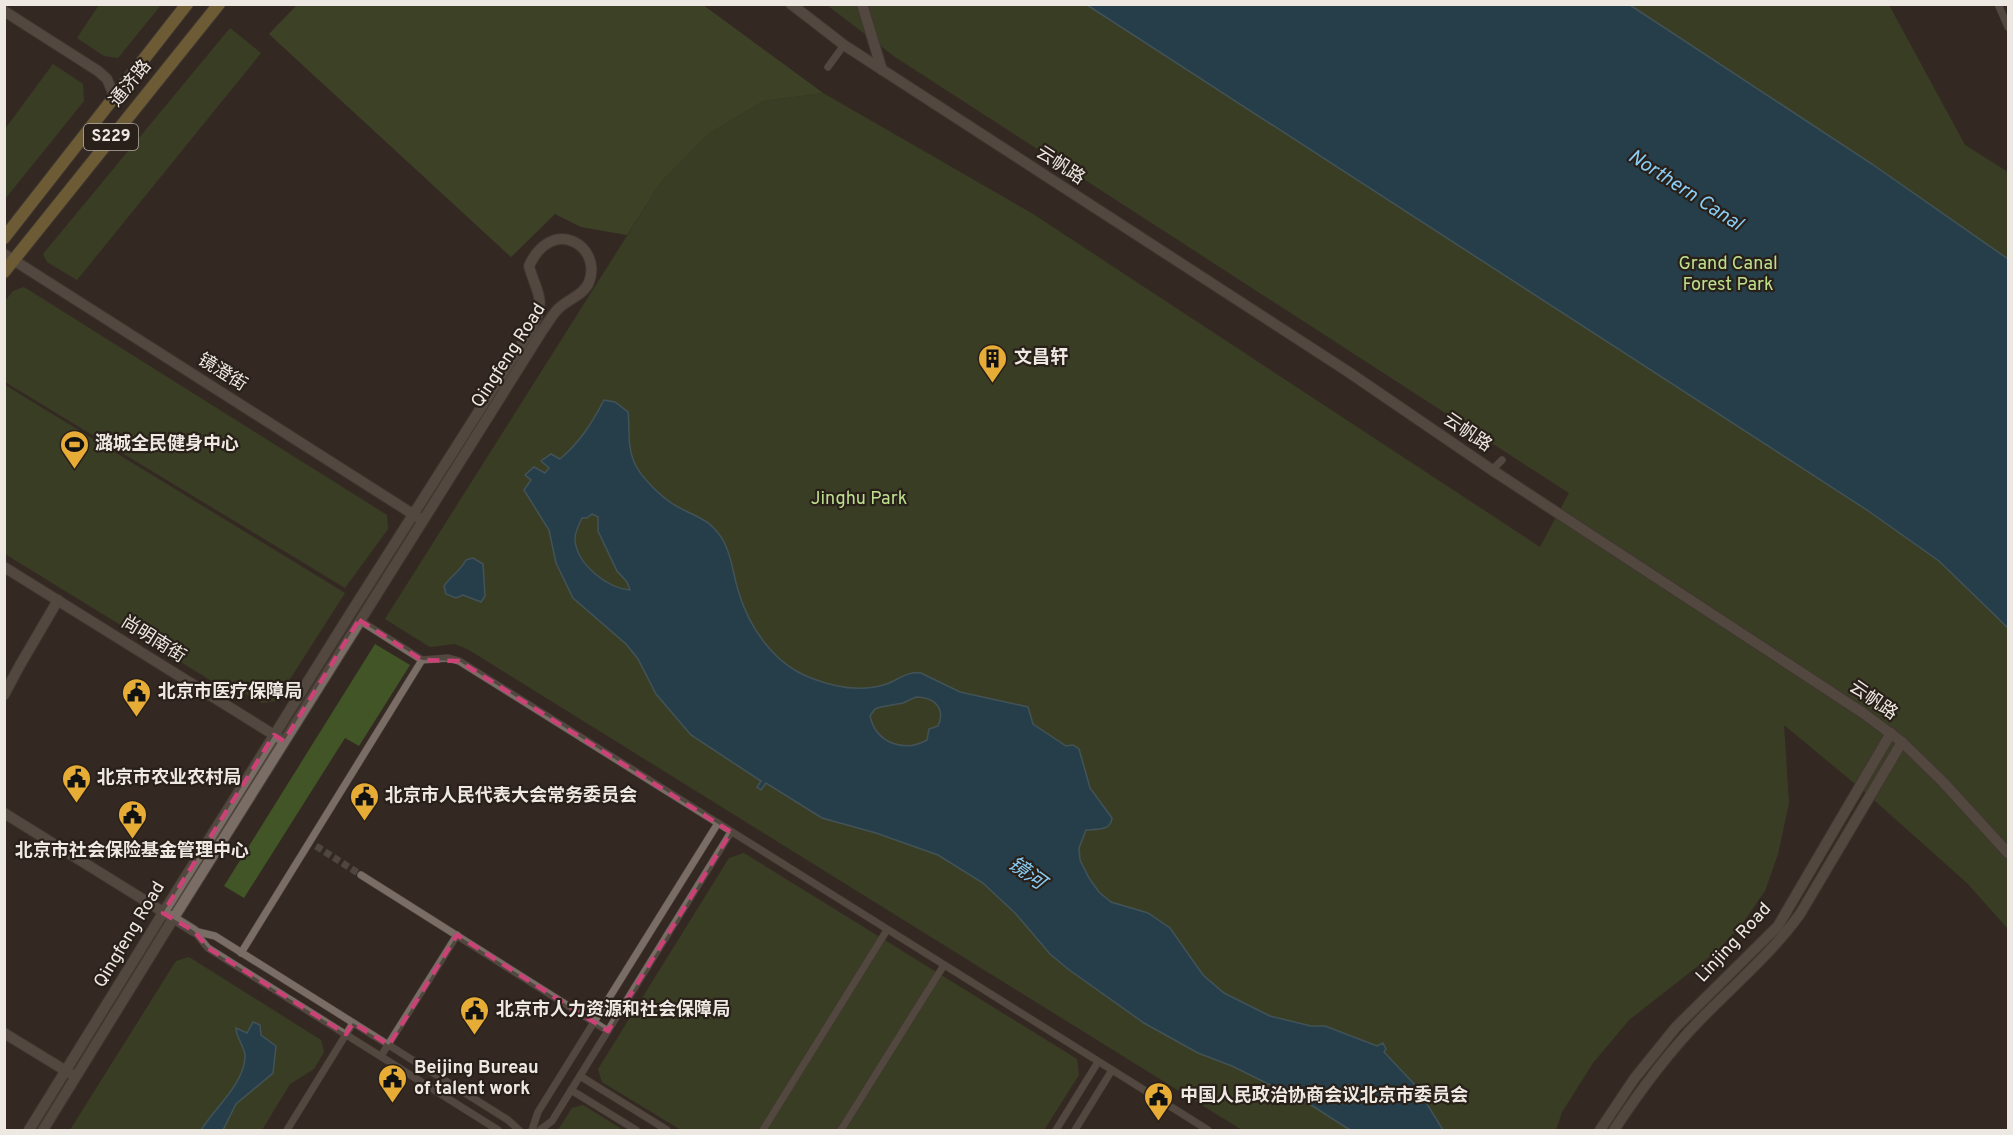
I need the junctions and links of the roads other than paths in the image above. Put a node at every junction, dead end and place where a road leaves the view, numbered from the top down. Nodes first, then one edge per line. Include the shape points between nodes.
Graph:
1 (187, 4) edge
2 (219, 4) edge
3 (791, 4) edge
4 (862, 4) edge
5 (1998, 4) edge
6 (4, 10) edge
7 (2008, 27) edge
8 (844, 45) junction
9 (828, 67) dead end
10 (882, 70) junction
11 (116, 98) junction
12 (4, 238) edge
13 (9, 257) edge
14 (4, 272) edge
15 (1502, 460) dead end
16 (1492, 470) junction
17 (418, 517) junction
18 (4, 567) edge
19 (58, 600) junction
20 (355, 617) junction
21 (423, 660) junction
22 (4, 695) edge
23 (1892, 734) junction
24 (279, 738) junction
25 (1902, 742) junction
26 (4, 813) edge
27 (718, 824) junction
28 (731, 832) junction
29 (2008, 853) edge
30 (361, 875) tunnel mouth
31 (162, 913) junction
32 (173, 919) junction
33 (887, 930) junction
34 (194, 931) junction
35 (457, 935) junction
36 (241, 953) junction
37 (944, 965) junction
38 (594, 1022) junction
39 (353, 1023) junction
40 (608, 1031) junction
41 (4, 1032) edge
42 (346, 1034) junction
43 (389, 1045) junction
44 (381, 1056) junction
45 (1098, 1062) junction
46 (1112, 1070) junction
47 (72, 1075) junction
48 (580, 1076) junction
49 (571, 1090) junction
50 (29, 1131) edge
51 (43, 1131) edge
52 (287, 1131) edge
53 (498, 1131) edge
54 (519, 1131) edge
55 (532, 1131) edge
56 (540, 1131) edge
57 (636, 1131) edge
58 (667, 1131) edge
59 (764, 1131) edge
60 (841, 1131) edge
61 (1056, 1131) edge
62 (1075, 1131) edge
63 (1208, 1131) edge
64 (1600, 1131) edge
65 (1614, 1131) edge

1 - 11 main road, 通济路 / S229
2 - 13 main road, 通济路 / S229
3 - 8 street, 云帆路
4 - 10 street
5 - 7 street
6 - 11 street via 98,71 107,79
8 - 9 street
8 - 10 street, 云帆路
10 - 16 street, 云帆路 via 1347,371
11 - 12 main road, 通济路 / S229
13 - 14 main road, 通济路 / S229
13 - 17 street, 镜澄街
15 - 16 street
16 - 23 street, 云帆路
17 - 17 street, Qingfeng Road via 556,310 582,293 589,283 590,257 579,244 563,238 548,241 535,252 529,266 540,297 540,314
17 - 20 street, Qingfeng Road
18 - 19 street, 尚明南街
19 - 22 street
19 - 24 street, 尚明南街
20 - 21 street
20 - 24 street, Qingfeng Road
21 - 27 street via 459,661
21 - 36 street via 313,844
23 - 25 street, 云帆路
23 - 64 street, Linjing Road via 1778,926 1676,1027 1634,1079
24 - 31 street, Qingfeng Road
24 - 32 street, Qingfeng Road
25 - 29 street, 云帆路
25 - 65 street, Linjing Road via 1800,914 1665,1060
26 - 31 street
27 - 28 street
27 - 38 street
28 - 33 street
28 - 40 street
30 - 35 street
31 - 32 street
31 - 47 street, Qingfeng Road
32 - 34 street
32 - 47 street, Qingfeng Road
33 - 37 street
33 - 59 street
34 - 36 street via 215,936
34 - 42 street via 208,948
35 - 38 street
35 - 43 street
36 - 39 street
37 - 45 street
37 - 60 street
38 - 40 street
38 - 55 street via 538,1112
39 - 42 street
39 - 43 street
40 - 48 street
41 - 47 street
42 - 44 street
42 - 52 street
43 - 44 street
43 - 54 street via 508,1120
44 - 53 street
45 - 46 street
45 - 61 street
46 - 62 street
46 - 63 street
47 - 50 street, Qingfeng Road
47 - 51 street, Qingfeng Road
48 - 49 street
48 - 58 street
49 - 56 street
49 - 57 street

